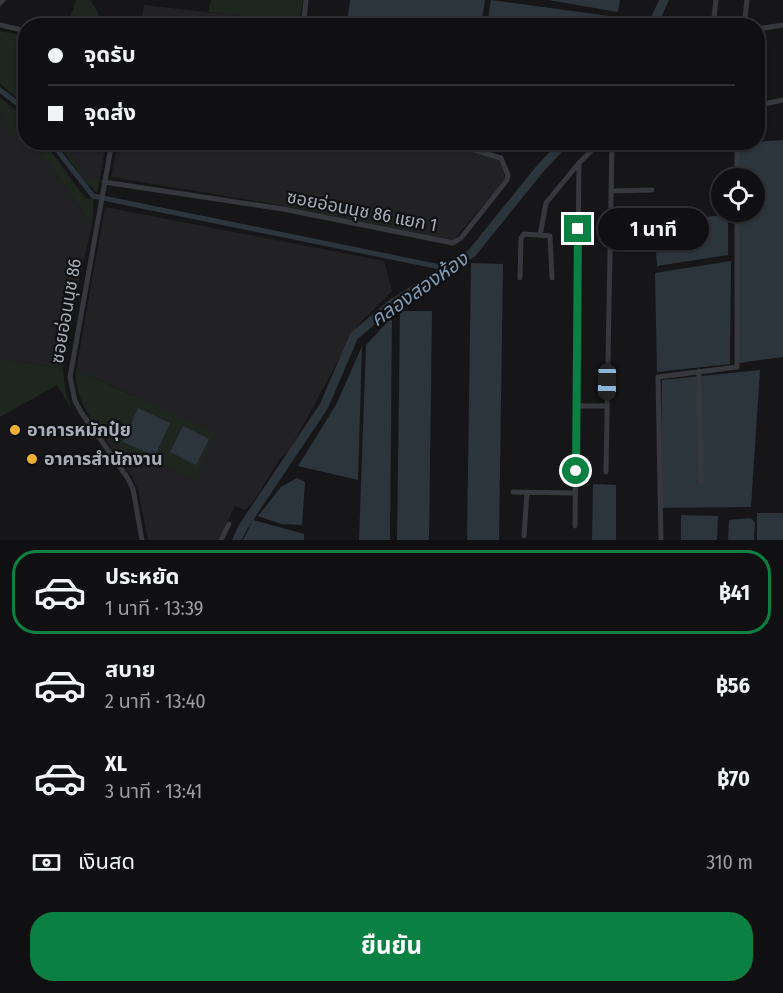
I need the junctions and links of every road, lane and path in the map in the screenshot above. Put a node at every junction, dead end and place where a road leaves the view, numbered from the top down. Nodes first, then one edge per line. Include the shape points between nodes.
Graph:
1 (3, 0) edge
2 (306, 0) edge
3 (716, 0) edge
4 (747, 0) edge
5 (0, 3) edge
6 (304, 18) edge
7 (714, 18) edge
8 (745, 18) edge
9 (0, 25) edge
10 (783, 25) edge
11 (765, 28) edge
12 (18, 29) edge
13 (783, 100) edge
14 (765, 104) edge
15 (110, 150) edge
16 (474, 150) edge
17 (592, 150) edge
18 (612, 150) edge
19 (737, 150) edge
20 (579, 163) junction
21 (737, 168) edge
22 (104, 182) junction
23 (652, 190) dead end
24 (613, 191) junction
25 (737, 222) edge
26 (540, 235) junction
27 (520, 278) dead end
28 (552, 278) dead end
29 (699, 371) junction
30 (576, 406) junction
31 (606, 406) junction
32 (606, 472) dead end
33 (701, 482) dead end
34 (513, 492) dead end
35 (526, 492) junction
36 (575, 493) junction
37 (229, 524) dead end
38 (575, 526) dead end
39 (524, 536) dead end
40 (142, 540) edge
41 (221, 540) edge
42 (661, 540) edge

1 - 5 street
2 - 6 street
3 - 7 street
4 - 8 street
9 - 12 street
10 - 11 street
13 - 14 street
15 - 22 street, ซอยอ่อนนุช 86
16 - 22 street, ซอยอ่อนนุช 86 แยก 1 via 501,158 508,175 461,238 453,243 284,209
17 - 20 street
18 - 24 street
19 - 21 street
20 - 26 street via 546,203
20 - 30 street
22 - 40 street, ซอยอ่อนนุช 86 via 71,387 81,412 127,477
23 - 24 street
24 - 31 street
25 - 29 street via 737,367
26 - 27 street via 522,236
26 - 28 street via 552,238
29 - 33 street
29 - 42 street via 658,377
30 - 31 street
30 - 36 street
31 - 32 street
34 - 35 street
35 - 36 street
35 - 39 street
36 - 38 street
37 - 41 street

